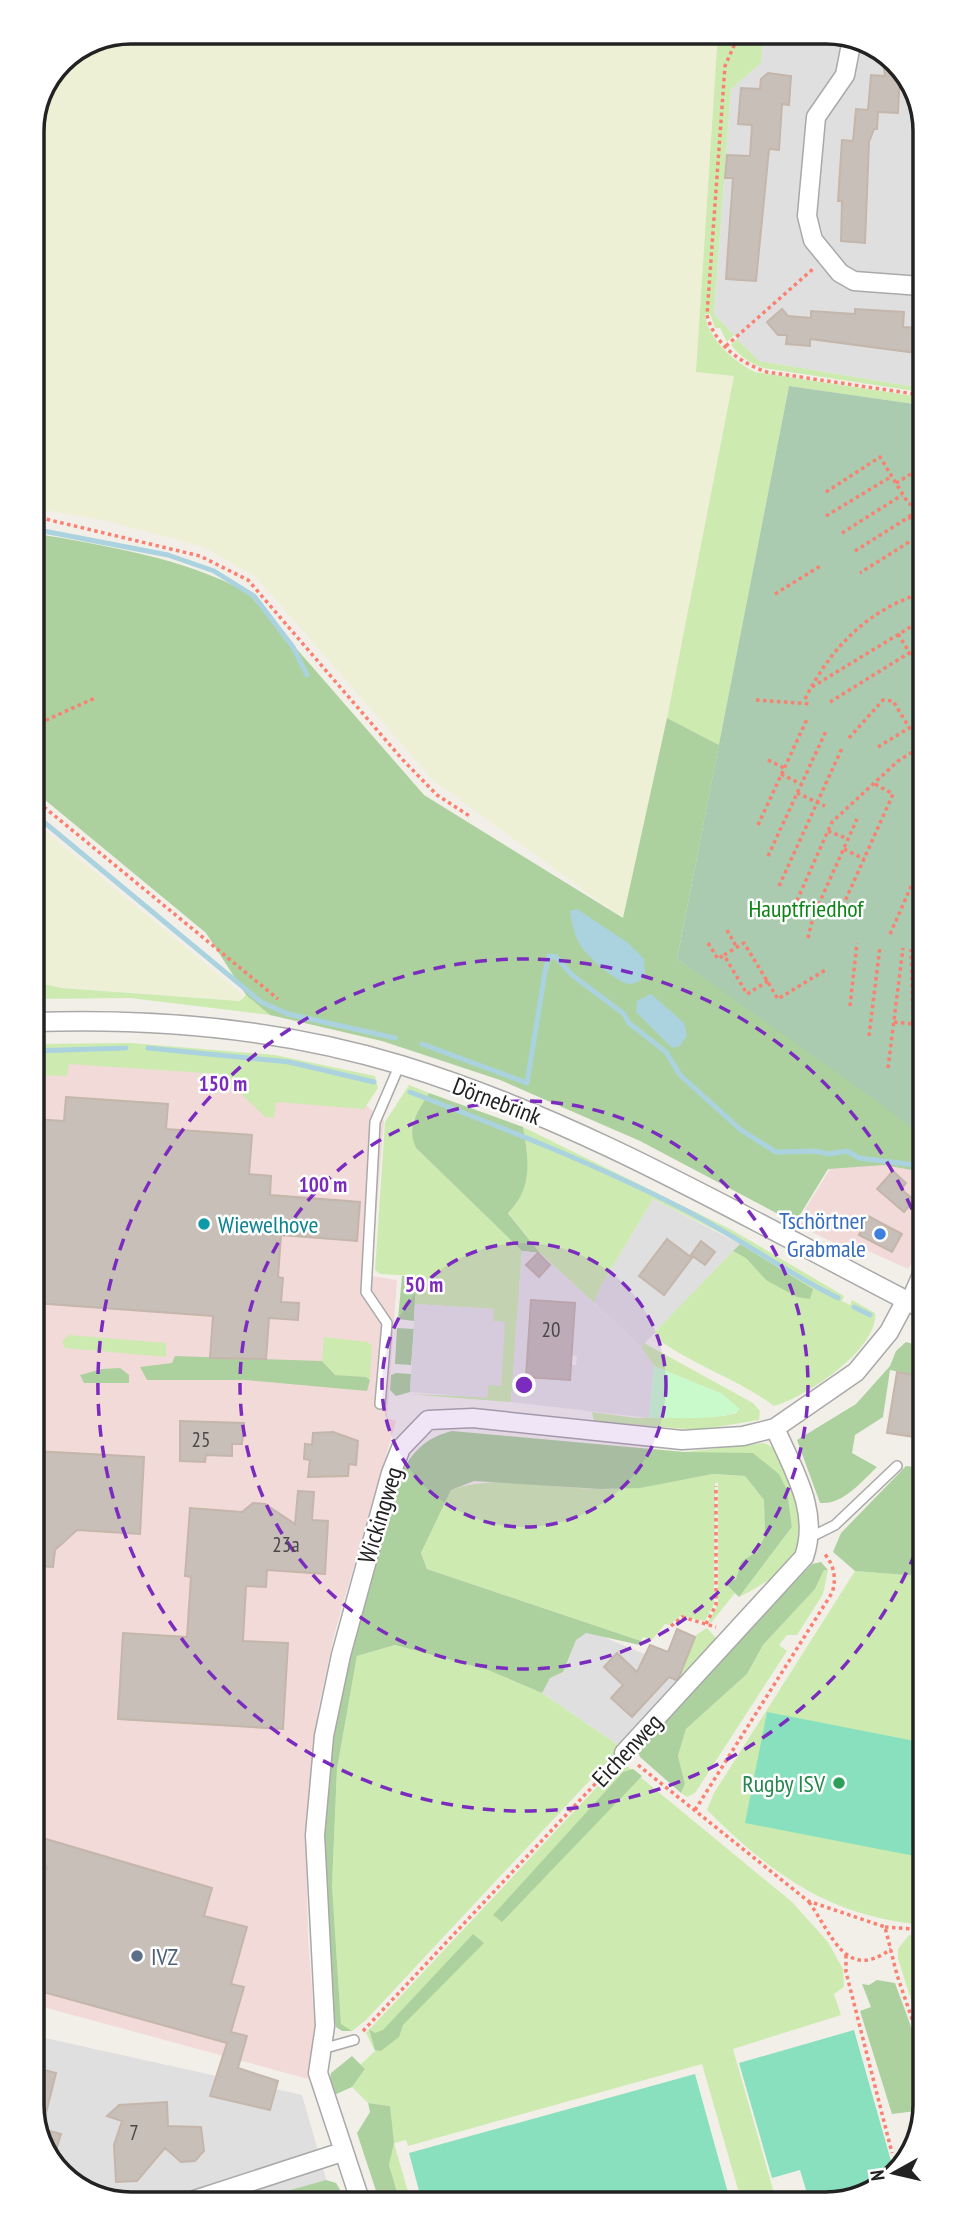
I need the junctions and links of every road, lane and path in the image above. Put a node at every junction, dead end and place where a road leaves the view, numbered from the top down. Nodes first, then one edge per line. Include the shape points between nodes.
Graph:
1 (735, 44) edge
2 (850, 47) edge
3 (826, 258) junction
4 (913, 285) edge
5 (726, 346) junction
6 (913, 393) edge
7 (913, 473) edge
8 (892, 476) junction
9 (896, 483) junction
10 (825, 492) dead end
11 (903, 494) junction
12 (913, 506) edge
13 (913, 514) edge
14 (825, 516) dead end
15 (909, 517) junction
16 (44, 519) edge
17 (913, 524) edge
18 (842, 533) dead end
19 (913, 540) edge
20 (855, 551) dead end
21 (821, 565) dead end
22 (860, 573) dead end
23 (775, 594) dead end
24 (913, 597) edge
25 (913, 625) edge
26 (898, 634) junction
27 (913, 651) edge
28 (909, 653) junction
29 (913, 659) edge
30 (810, 688) junction
31 (94, 698) dead end
32 (805, 699) dead end
33 (756, 700) dead end
34 (830, 702) dead end
35 (810, 704) dead end
36 (808, 717) dead end
37 (44, 721) edge
38 (913, 726) edge
39 (909, 728) junction
40 (826, 732) dead end
41 (913, 734) edge
42 (849, 738) dead end
43 (844, 746) dead end
44 (878, 747) dead end
45 (913, 752) edge
46 (768, 760) dead end
47 (784, 768) junction
48 (781, 774) junction
49 (801, 784) junction
50 (875, 784) junction
51 (797, 793) junction
52 (817, 803) junction
53 (825, 806) dead end
54 (44, 807) edge
55 (471, 817) dead end
56 (858, 819) dead end
57 (758, 825) dead end
58 (828, 831) junction
59 (848, 839) junction
60 (844, 849) junction
61 (768, 856) dead end
62 (864, 859) junction
63 (913, 883) edge
64 (779, 886) dead end
65 (794, 907) dead end
66 (836, 919) dead end
67 (727, 930) dead end
68 (890, 934) dead end
69 (808, 938) dead end
70 (708, 943) dead end
71 (857, 943) dead end
72 (880, 946) dead end
73 (737, 947) junction
74 (903, 948) dead end
75 (911, 949) dead end
76 (723, 955) junction
77 (827, 969) dead end
78 (768, 981) junction
79 (278, 999) dead end
80 (850, 1006) dead end
81 (44, 1022) edge
82 (894, 1022) junction
83 (869, 1037) dead end
84 (400, 1064) junction
85 (888, 1068) dead end
86 (913, 1284) edge
87 (906, 1300) junction
88 (913, 1304) edge
89 (380, 1404) dead end
90 (775, 1428) junction
91 (897, 1466) dead end
92 (716, 1486) dead end
93 (811, 1537) junction
94 (706, 1624) junction
95 (671, 1626) dead end
96 (735, 1634) junction
97 (624, 1753) junction
98 (695, 1810) junction
99 (808, 1901) junction
100 (885, 1927) junction
101 (913, 1929) edge
102 (891, 1948) junction
103 (846, 1955) junction
104 (913, 2019) edge
105 (354, 2040) joint
106 (320, 2050) junction
107 (888, 2138) edge
108 (342, 2151) junction
109 (240, 2192) edge
110 (357, 2192) edge

1 - 5 path via 725,66 707,314
2 - 3 street via 845,75 816,117 807,216 813,240
3 - 4 street via 854,281
3 - 5 path
5 - 6 path via 748,366 767,372
7 - 9 path
8 - 9 path
8 - 10 path via 880,457
8 - 14 path
9 - 11 path
11 - 12 path
11 - 18 path
13 - 15 path
15 - 17 path
15 - 20 path
16 - 55 path via 200,556 248,580 402,759 437,795
19 - 22 path
21 - 23 path
24 - 30 path via 881,611 846,638
25 - 26 path
26 - 28 path
26 - 30 path
27 - 28 path
28 - 29 path
28 - 34 path
30 - 32 path
31 - 37 path
33 - 35 path
36 - 47 path
38 - 39 path
39 - 41 path
39 - 42 path via 892,701 883,700
39 - 44 path
40 - 49 path
43 - 52 path
45 - 50 path
46 - 47 path
47 - 48 path
48 - 49 path
48 - 57 path
49 - 51 path
50 - 58 path via 832,822
50 - 62 path via 893,794
51 - 52 path
51 - 61 path
52 - 53 path
52 - 64 path
54 - 79 path
56 - 59 path
58 - 59 path
58 - 65 path
59 - 60 path
60 - 62 path
60 - 69 path
62 - 66 path
63 - 68 path
67 - 73 path
70 - 76 path via 718,958
71 - 80 path
72 - 83 path
73 - 76 path
73 - 78 path via 744,943
74 - 82 path
75 - 82 path via 913,1024
76 - 78 path via 747,994
77 - 78 path via 778,999
81 - 84 street, Dörnebrink via 124,1020 276,1036
82 - 85 path
84 - 87 street, Dörnebrink via 517,1106 655,1170
84 - 89 lane via 375,1122 366,1292 387,1323
86 - 87 lane
87 - 88 street, Dörnebrink
87 - 90 street, Wickingweg via 889,1332 856,1372
90 - 93 street via 810,1510
90 - 106 street, Wickingweg via 743,1436 682,1440 473,1418 428,1420 401,1448 375,1527 324,1736 315,1835 325,2026
91 - 93 lane via 835,1525
92 - 94 path via 716,1605
93 - 96 street, Eichenweg via 804,1557
93 - 98 path via 832,1561 832,1593
94 - 95 path via 682,1617
94 - 96 path
96 - 97 street, Eichenweg
97 - 98 path
97 - 105 path, Eichenweg
98 - 99 path
99 - 100 path
99 - 103 path
100 - 101 path
100 - 102 path
102 - 103 path via 875,1960 859,1962
102 - 104 path
103 - 107 path via 846,1972
105 - 106 lane
106 - 108 street, Wickingweg via 318,2073
108 - 109 street
108 - 110 street, Wickingweg

